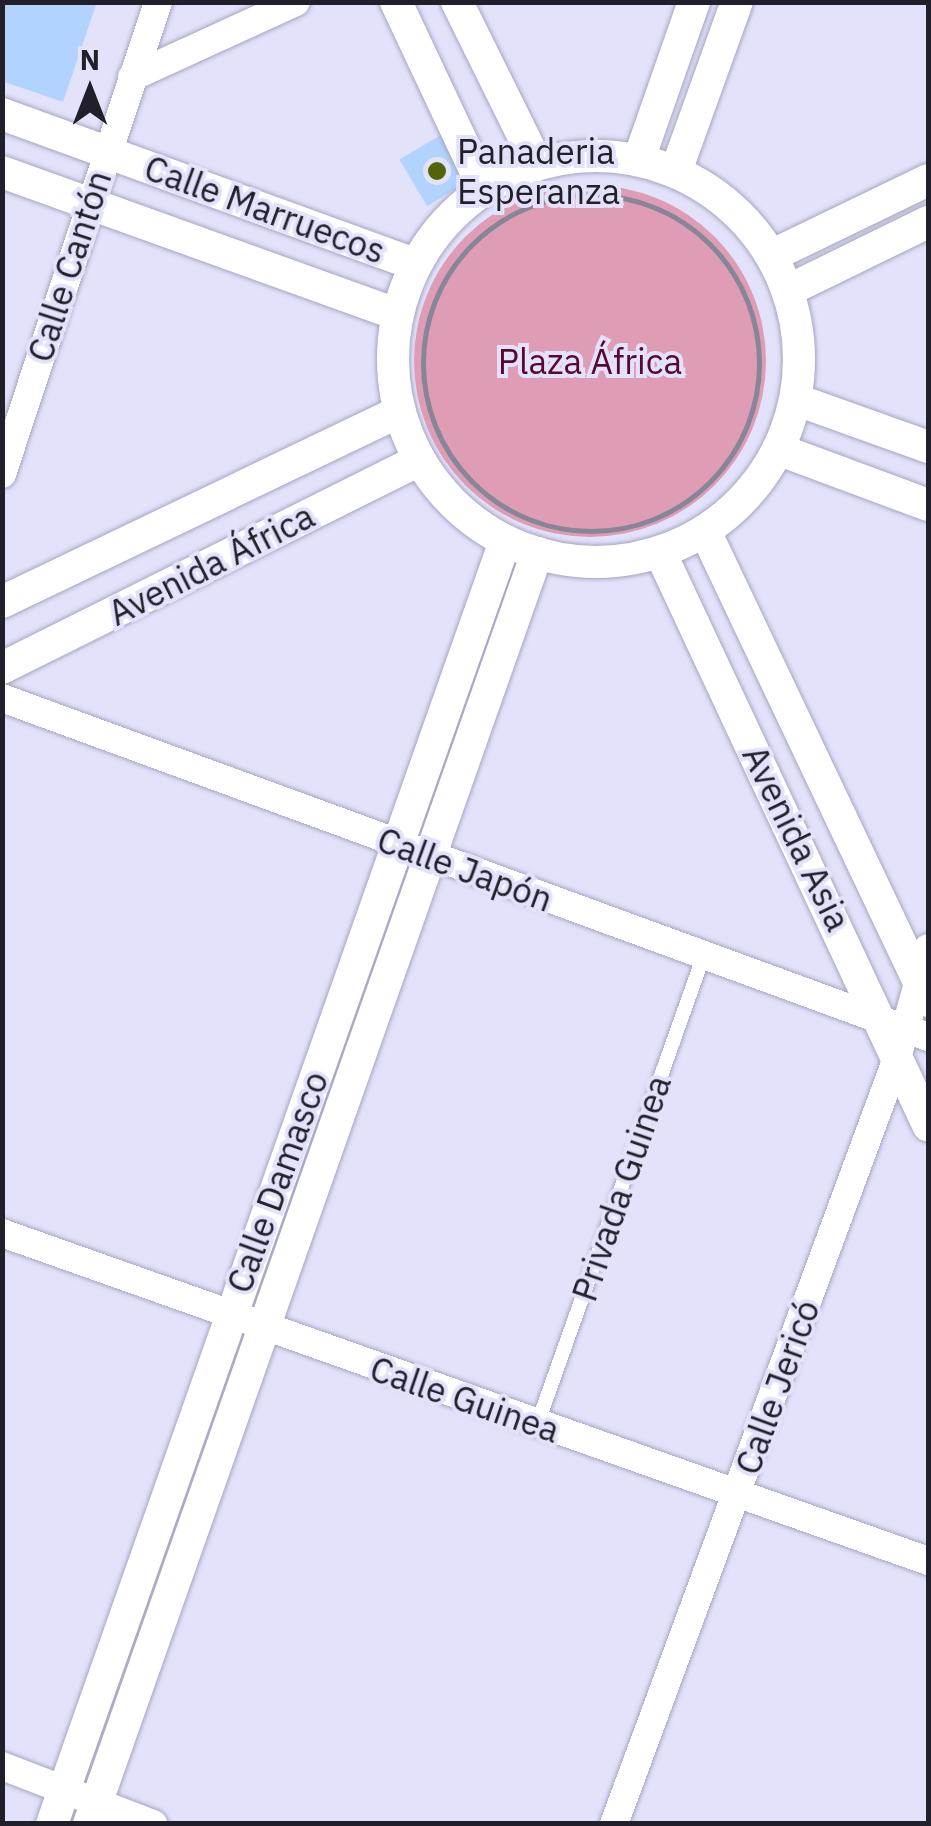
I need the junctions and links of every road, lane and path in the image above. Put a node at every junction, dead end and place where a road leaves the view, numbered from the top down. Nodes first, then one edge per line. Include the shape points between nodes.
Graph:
1 (158, 2) edge
2 (296, 2) edge
3 (396, 2) edge
4 (457, 2) edge
5 (694, 2) edge
6 (737, 2) edge
7 (132, 78) junction
8 (2, 114) edge
9 (106, 152) junction
10 (639, 160) junction
11 (537, 164) junction
12 (676, 171) junction
13 (2, 172) edge
14 (928, 180) edge
15 (484, 188) junction
16 (88, 205) junction
17 (928, 222) edge
18 (773, 255) junction
19 (415, 264) junction
20 (789, 290) junction
21 (397, 314) junction
22 (797, 400) junction
23 (399, 412) junction
24 (928, 446) edge
25 (780, 450) junction
26 (419, 460) junction
27 (2, 474) edge
28 (928, 505) edge
29 (614, 530) joint
30 (705, 531) junction
31 (506, 540) junction
32 (660, 552) junction
33 (537, 554) junction
34 (2, 602) edge
35 (2, 668) edge
36 (2, 698) edge
37 (413, 852) junction
38 (705, 951) junction
39 (925, 975) edge
40 (904, 1037) edge
41 (928, 1125) edge
42 (2, 1233) edge
43 (229, 1315) junction
44 (266, 1329) junction
45 (538, 1426) junction
46 (738, 1492) junction
47 (928, 1561) edge
48 (2, 1766) edge
49 (64, 1789) junction
50 (93, 1813) edge
51 (52, 1824) edge
52 (154, 1824) edge
53 (614, 1824) edge

1 - 7 street, Calle Cantón
2 - 7 street
3 - 15 street
4 - 11 street
5 - 10 street
6 - 12 street
7 - 9 street, Calle Cantón
8 - 9 street, Calle Marruecos
9 - 16 street, Calle Cantón
9 - 19 street, Calle Marruecos
10 - 11 street
10 - 12 street
11 - 15 street
12 - 18 street via 732,205
13 - 16 street, Calle Marruecos
14 - 18 street
15 - 19 street
16 - 21 street, Calle Marruecos
16 - 27 street, Calle Cantón
17 - 20 street
18 - 20 street
19 - 21 street
20 - 22 street via 801,344
21 - 23 street
22 - 24 street
22 - 25 street
23 - 26 street
23 - 34 street, Avenida África
25 - 28 street
25 - 30 street via 748,496
26 - 31 street via 472,520
26 - 35 street, Avenida África
29 - 29 path via 676,508 726,465 758,393 759,341 732,269 696,231 626,198 574,196 522,209 460,258 433,304 423,382 444,445 488,495 560,528
30 - 32 street
30 - 39 street, Avenida Asia
31 - 33 street
31 - 37 street, Calle Damasco
32 - 33 street via 620,561
32 - 40 street, Avenida Asia
33 - 37 street, Calle Damasco
36 - 37 street, Calle Japón
37 - 38 street, Calle Japón
37 - 43 street, Calle Damasco
37 - 44 street, Calle Damasco
38 - 40 street, Calle Japón
38 - 45 lane, Privada Guinea
39 - 40 street, Calle Jericó
40 - 41 street, Avenida Asia
40 - 46 street, Calle Jericó
42 - 43 street, Calle Guinea
43 - 44 street, Calle Guinea
43 - 49 street, Calle Damasco
44 - 45 street, Calle Guinea
44 - 50 street, Calle Damasco
45 - 46 street, Calle Guinea
46 - 47 street, Calle Guinea
46 - 53 street, Calle Jericó
48 - 49 street
49 - 50 street
49 - 51 street, Calle Damasco
50 - 52 street

